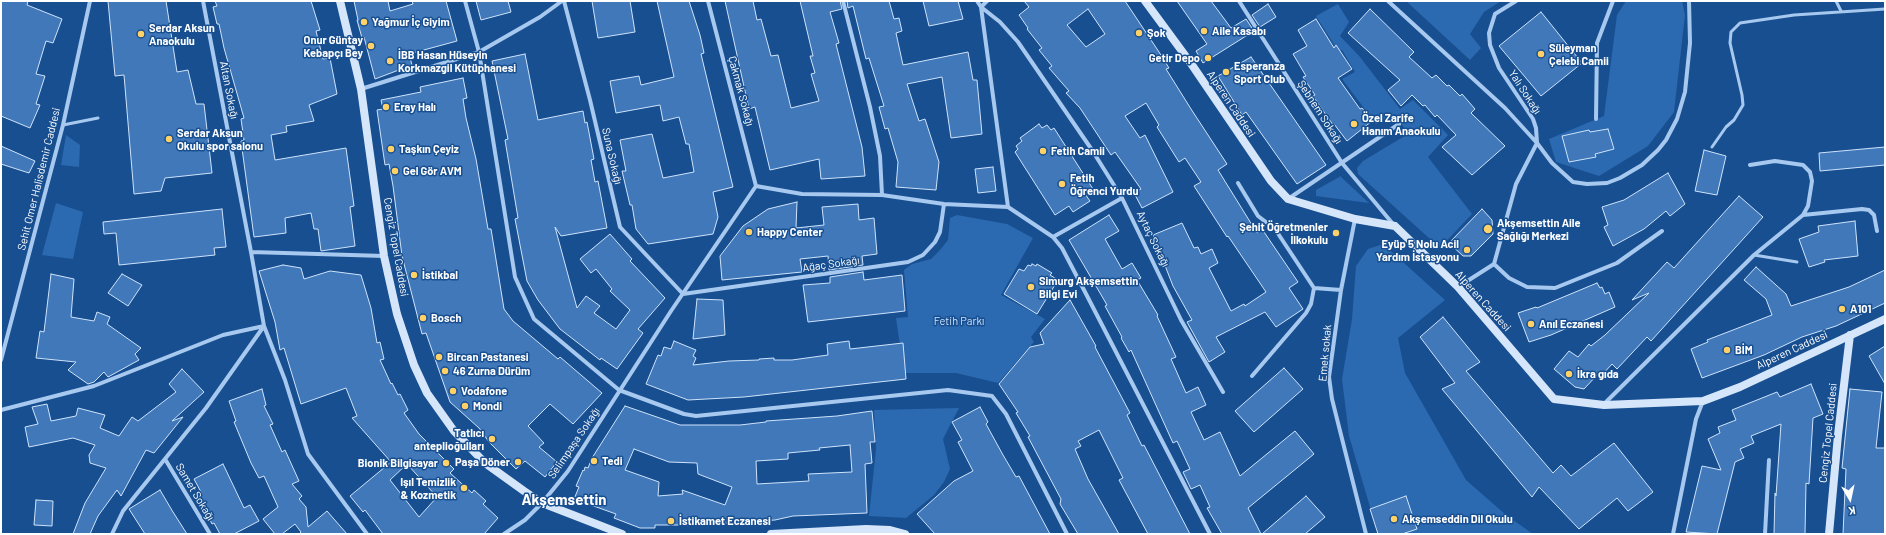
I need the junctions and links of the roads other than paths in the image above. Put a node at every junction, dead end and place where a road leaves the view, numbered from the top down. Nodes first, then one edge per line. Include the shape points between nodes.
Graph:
1 (90, 1) edge
2 (203, 1) edge
3 (340, 1) edge
4 (465, 1) edge
5 (563, 1) edge
6 (708, 1) edge
7 (843, 1) edge
8 (977, 1) edge
9 (987, 1) edge
10 (1145, 1) edge
11 (1239, 1) edge
12 (1388, 1) edge
13 (1516, 1) edge
14 (1613, 1) edge
15 (1689, 1) edge
16 (1836, 1) edge
17 (981, 7) junction
18 (1885, 9) edge
19 (1841, 11) junction
20 (479, 52) junction
21 (361, 89) junction
22 (98, 118) dead end
23 (1596, 118) dead end
24 (1399, 124) dead end
25 (63, 125) junction
26 (1537, 143) junction
27 (1712, 147) dead end
28 (1342, 163) junction
29 (1750, 165) dead end
30 (1238, 184) dead end
31 (756, 186) junction
32 (882, 196) junction
33 (1122, 198) junction
34 (1288, 199) junction
35 (944, 204) junction
36 (1008, 207) junction
37 (1804, 215) junction
38 (1355, 219) junction
39 (1395, 226) junction
40 (1662, 231) dead end
41 (1877, 231) dead end
42 (1053, 237) junction
43 (250, 252) junction
44 (1754, 255) junction
45 (384, 256) junction
46 (1797, 262) dead end
47 (1494, 264) junction
48 (1458, 287) junction
49 (1314, 288) junction
50 (1341, 290) junction
51 (682, 294) junction
52 (1885, 319) edge
53 (264, 326) junction
54 (1850, 335) junction
55 (1, 360) edge
56 (1252, 376) dead end
57 (619, 390) junction
58 (1223, 392) dead end
59 (1703, 400) junction
60 (1604, 405) junction
61 (1, 410) edge
62 (165, 459) junction
63 (1769, 460) dead end
64 (542, 503) junction
65 (867, 532) edge
66 (112, 534) edge
67 (210, 534) edge
68 (367, 534) edge
69 (504, 534) edge
70 (622, 534) edge
71 (771, 534) edge
72 (905, 534) edge
73 (1066, 534) edge
74 (1210, 534) edge
75 (1366, 534) edge
76 (1673, 534) edge
77 (1765, 534) edge
78 (1829, 534) edge

1 - 25 street, Sehit Omer Halisdemir Caddesi
2 - 43 street, Altan Sokağı
3 - 21 street, Cengiz Topel Caddesi
4 - 20 street
5 - 20 street
5 - 51 street, Suna Sokağı via 620,227
6 - 31 street, Çakmak Sokağı
7 - 32 street via 880,156
8 - 17 street
9 - 17 street
10 - 34 street, Alperen Caddesi via 1271,181
11 - 28 street, Şebnem Sokağı
12 - 26 street via 1506,108
13 - 26 street, Yalı Sokağı via 1495,14 1488,33 1499,68 1533,119
14 - 23 street via 1597,43
15 - 26 street, Yalı Sokağı via 1690,43 1685,92 1677,119 1658,150 1620,178 1607,183 1587,184 1573,182 1552,163
16 - 19 lane
17 - 33 street, Aytaç Sokağı via 1000,22 1018,42
17 - 36 street
18 - 19 lane
19 - 27 lane via 1758,19 1740,23 1731,32 1730,43 1743,105
20 - 21 street
20 - 57 street via 515,277 534,319
21 - 45 street, Cengiz Topel Caddesi
22 - 25 lane
24 - 28 street
25 - 55 street, Sehit Omer Halisdemir Caddesi
26 - 47 street via 1516,184
28 - 34 street
28 - 39 street, Şebnem Sokağı
29 - 37 street via 1775,161 1803,165 1810,172 1812,182
30 - 49 street via 1258,216 1275,229
31 - 32 street via 802,194
31 - 51 street, Selimpaşa Sokağı
32 - 35 street
33 - 42 street
33 - 58 street, Aytaç Sokağı via 1181,320
34 - 38 street
35 - 36 street
35 - 51 street, Ağaç Sokağı via 940,232 935,242 923,255 908,262
36 - 42 street
37 - 41 street via 1862,208 1874,215
37 - 44 street
38 - 39 street
38 - 50 street, Emek sokak
39 - 48 street, Alperen Caddesi
40 - 47 street via 1617,263 1555,288 1527,287 1509,278
42 - 74 street via 1062,248
43 - 45 street
43 - 53 street, Altan Sokağı
44 - 46 lane
44 - 60 street
45 - 64 street, Cengiz Topel Caddesi via 397,314 427,393 454,432 485,463
47 - 48 street
48 - 60 street, Alperen Caddesi via 1554,399
49 - 50 street
49 - 56 street via 1311,304 1306,313
50 - 75 street, Emek sokak via 1329,377 1332,399
51 - 57 street, Selimpaşa Sokağı
52 - 54 street, Alperen Caddesi
53 - 61 street via 222,335 94,386
53 - 62 street via 206,408
53 - 68 street, Altan Sokağı via 285,380 308,454
54 - 59 street, Alperen Caddesi via 1740,387
54 - 78 street, Cengiz Topel Caddesi
57 - 64 street, Selimpaşa Sokağı via 568,471
57 - 73 street via 696,416 948,390 992,396 1006,414
59 - 60 street, Alperen Caddesi
59 - 76 street via 1696,419
62 - 66 street via 123,511
62 - 67 street, Samet Sokağı
63 - 77 street
64 - 69 street, Selimpaşa Sokağı via 525,520
64 - 70 street, Cengiz Topel Caddesi
65 - 71 street
65 - 72 street via 890,530

